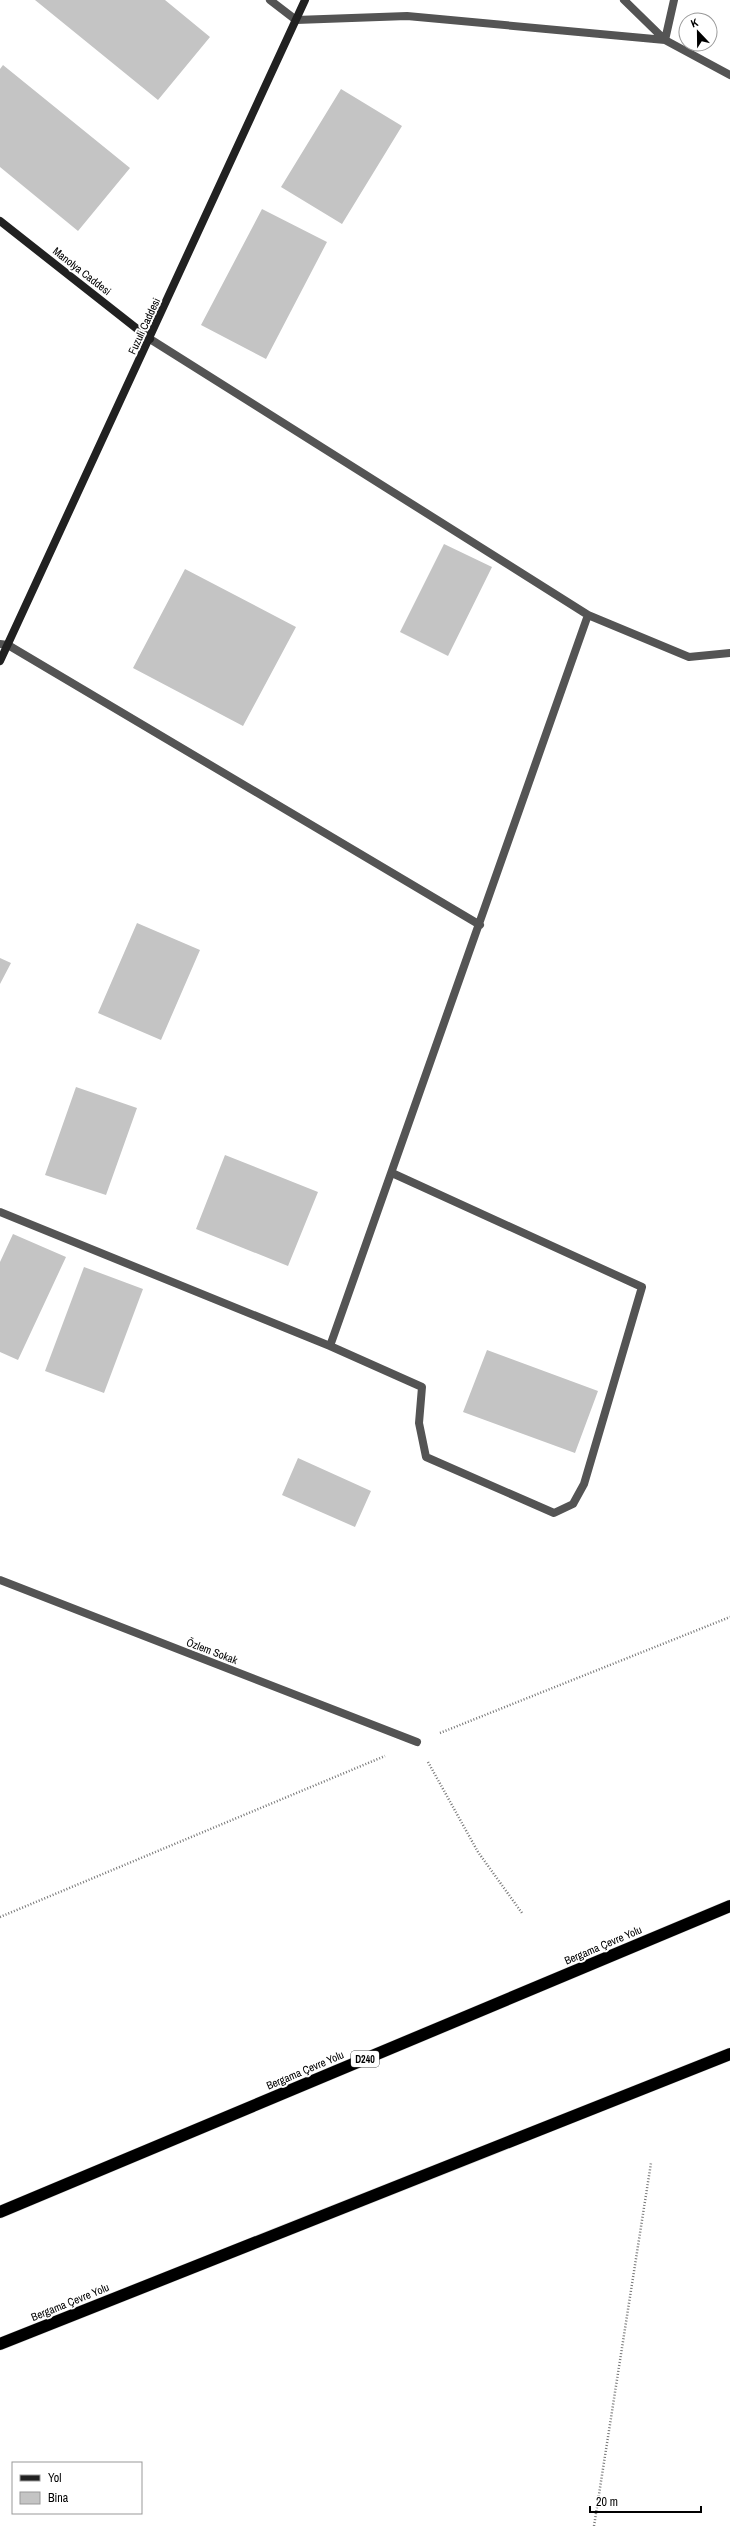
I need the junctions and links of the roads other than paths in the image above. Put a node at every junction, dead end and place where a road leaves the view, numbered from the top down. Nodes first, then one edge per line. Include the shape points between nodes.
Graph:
1 (270, 0) edge
2 (306, 0) edge
3 (624, 0) edge
4 (674, 0) edge
5 (296, 20) junction
6 (665, 40) junction
7 (730, 75) edge
8 (0, 221) edge
9 (150, 339) junction
10 (588, 615) junction
11 (4, 644) edge
12 (730, 653) edge
13 (0, 661) edge
14 (480, 925) junction
15 (392, 1173) junction
16 (0, 1212) edge
17 (330, 1346) junction
18 (0, 1580) edge
19 (417, 1742) road end
20 (730, 1906) edge
21 (730, 2054) edge
22 (0, 2212) edge
23 (0, 2344) edge

1 - 5 street
2 - 5 street, Fuzuli Caddesi
3 - 6 street
4 - 6 street
5 - 6 street via 407,16
5 - 9 street, Fuzuli Caddesi
6 - 7 street
8 - 9 street, Manolya Caddesi
9 - 10 street
9 - 11 street, Fuzuli Caddesi
10 - 12 street via 690,657
10 - 14 street
11 - 13 street, Fuzuli Caddesi
11 - 14 street
14 - 15 street
15 - 17 street
15 - 17 street via 642,1287 584,1484 573,1504 554,1513 426,1457 419,1423 422,1387
16 - 17 street
18 - 19 street, Özlem Sokak
20 - 22 highway, Bergama Çevre Yolu / D240
21 - 23 highway, Bergama Çevre Yolu

